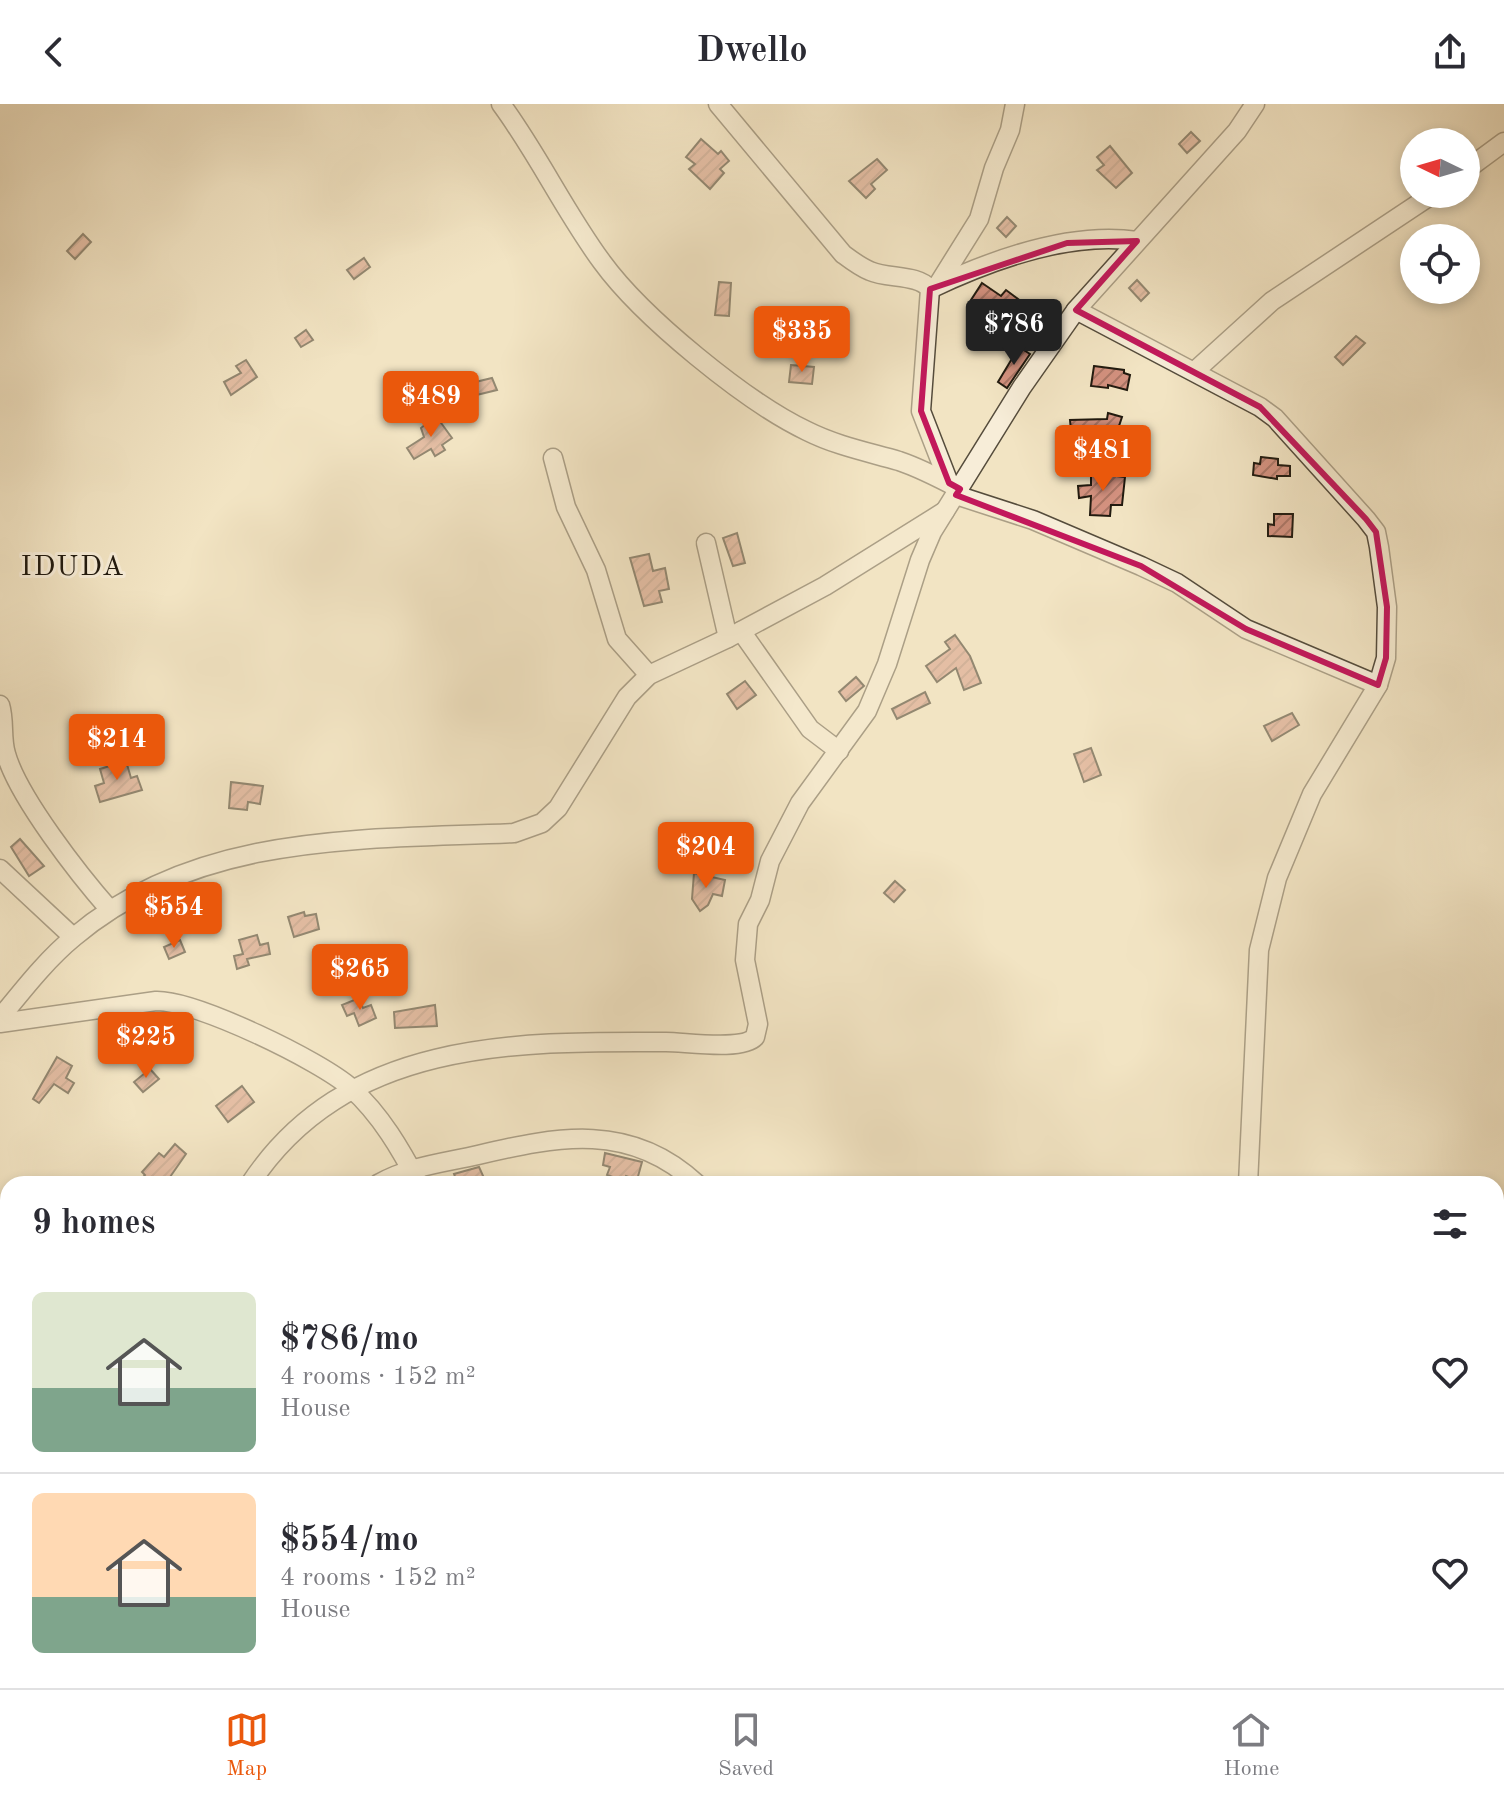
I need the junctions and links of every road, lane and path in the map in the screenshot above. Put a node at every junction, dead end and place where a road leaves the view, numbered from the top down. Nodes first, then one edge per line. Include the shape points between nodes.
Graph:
1 (501, 104) edge
2 (718, 104) edge
3 (1015, 104) edge
4 (1255, 104) edge
5 (1271, 104) edge
6 (1237, 131) junction
7 (1504, 142) edge
8 (1480, 160) edge
9 (1412, 208) edge
10 (1137, 241) junction
11 (934, 287) junction
12 (1076, 310) junction
13 (1196, 370) junction
14 (553, 458) dead end
15 (953, 494) junction
16 (706, 543) dead end
17 (735, 634) junction
18 (649, 675) junction
19 (1378, 685) junction
20 (0, 705) edge
21 (839, 751) junction
22 (0, 869) edge
23 (110, 910) junction
24 (73, 937) junction
25 (0, 1020) edge
26 (353, 1089) junction
27 (257, 1176) edge
28 (415, 1176) edge
29 (687, 1176) edge
30 (1248, 1176) edge

1 - 15 street via 603,264 652,316 777,415 837,444 903,462
2 - 11 street via 843,254 870,271
3 - 11 street via 979,219
4 - 6 street
5 - 6 street
6 - 10 street
7 - 8 street
9 - 13 street via 1272,301
10 - 11 street via 1103,237 1067,243
10 - 12 street
11 - 15 street via 921,411
12 - 13 street
12 - 15 street
13 - 19 street via 1275,418 1376,532 1387,607 1386,658
14 - 18 street via 566,507 596,570 617,639
15 - 17 street via 825,586
15 - 19 street via 1033,520 1141,566 1246,629
15 - 21 street via 920,560 867,711
16 - 17 street
17 - 18 street
17 - 21 street via 810,729
18 - 23 street via 627,697 558,808 528,829 286,846 210,862 161,880
19 - 30 street via 1317,783 1277,878 1259,950
20 - 23 street via 4,749 18,782
21 - 26 street via 800,803 775,849 748,924 745,976 758,1024 751,1042 458,1051
22 - 24 street
23 - 24 street
24 - 25 street
25 - 26 street via 174,1001 230,1022
26 - 27 street via 284,1143
26 - 28 street via 396,1141
28 - 29 street via 552,1138 579,1138 656,1152

